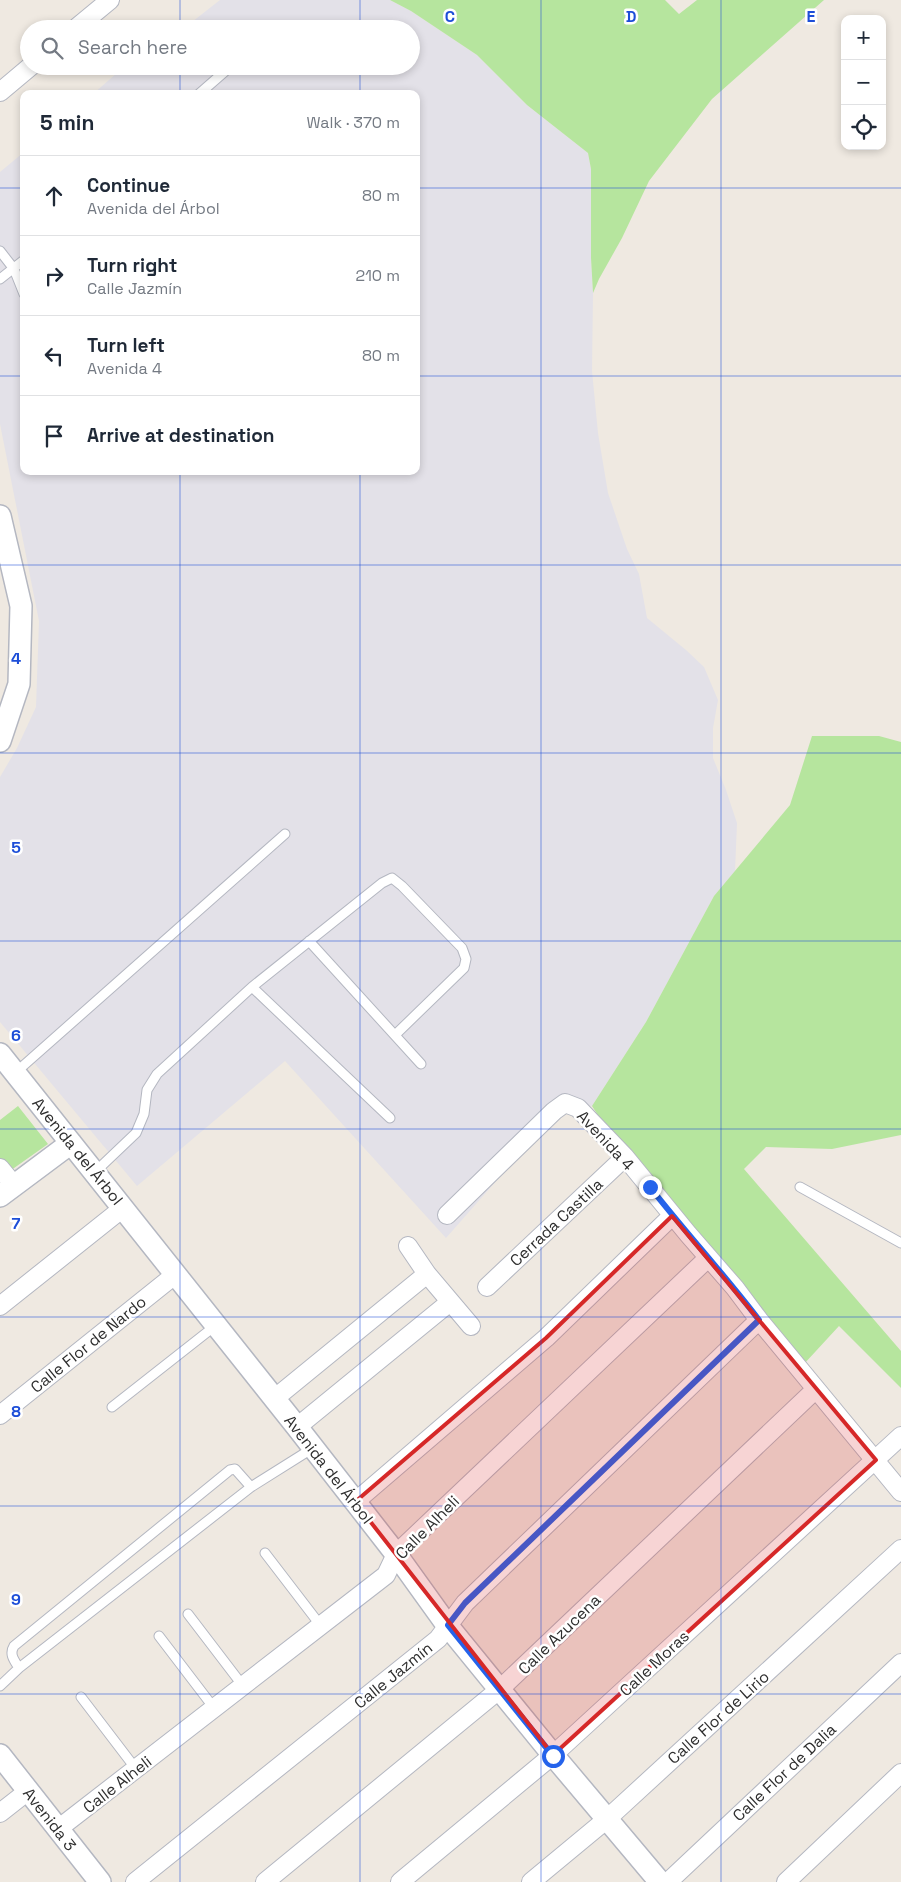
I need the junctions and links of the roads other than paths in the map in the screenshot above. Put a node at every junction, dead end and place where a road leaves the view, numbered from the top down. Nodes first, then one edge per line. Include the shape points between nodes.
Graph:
1 (110, 0) edge
2 (86, 20) edge
3 (20, 75) edge
4 (221, 75) edge
5 (204, 90) edge
6 (0, 92) edge
7 (0, 251) edge
8 (20, 264) edge
9 (14, 269) junction
10 (0, 280) edge
11 (20, 284) edge
12 (0, 516) edge
13 (4, 552) edge
14 (0, 740) edge
15 (285, 834) dead end
16 (309, 941) junction
17 (252, 987) junction
18 (395, 1035) junction
19 (0, 1054) edge
20 (422, 1064) dead end
21 (15, 1073) junction
22 (390, 1118) dead end
23 (71, 1143) junction
24 (625, 1157) junction
25 (0, 1168) edge
26 (95, 1173) junction
27 (800, 1187) dead end
28 (7, 1191) edge
29 (123, 1208) junction
30 (447, 1215) dead end
31 (672, 1216) junction
32 (901, 1244) edge
33 (408, 1246) dead end
34 (708, 1258) junction
35 (176, 1274) junction
36 (427, 1274) junction
37 (487, 1287) dead end
38 (450, 1302) junction
39 (0, 1306) edge
40 (759, 1320) junction
41 (215, 1326) junction
42 (471, 1326) dead end
43 (816, 1389) junction
44 (274, 1399) junction
45 (112, 1407) dead end
46 (0, 1415) edge
47 (297, 1427) junction
48 (901, 1436) edge
49 (313, 1448) junction
50 (876, 1460) junction
51 (251, 1488) junction
52 (901, 1492) edge
53 (356, 1502) junction
54 (901, 1549) edge
55 (265, 1553) dead end
56 (396, 1554) junction
57 (188, 1614) dead end
58 (448, 1625) junction
59 (321, 1626) junction
60 (159, 1636) dead end
61 (901, 1663) edge
62 (19, 1668) junction
63 (0, 1686) edge
64 (243, 1686) junction
65 (500, 1689) junction
66 (81, 1697) dead end
67 (214, 1708) junction
68 (0, 1756) edge
69 (553, 1756) junction
70 (136, 1769) junction
71 (901, 1773) edge
72 (28, 1791) junction
73 (0, 1813) edge
74 (607, 1819) junction
75 (58, 1829) junction
76 (93, 1879) edge
77 (135, 1882) edge
78 (265, 1882) edge
79 (400, 1882) edge
80 (531, 1882) edge
81 (660, 1882) edge
82 (668, 1882) edge
83 (786, 1882) edge

1 - 2 street
3 - 6 street
4 - 5 lane
7 - 9 lane
8 - 9 lane
9 - 10 lane
9 - 11 lane
12 - 13 street
13 - 14 street via 21,606 21,649 19,684
15 - 21 lane
16 - 17 lane
16 - 18 lane
16 - 18 lane via 392,878 462,948 466,959 464,968
17 - 22 lane
17 - 26 lane via 158,1074 147,1090 144,1114 136,1133
18 - 20 lane
19 - 21 street, Avenida del Árbol
21 - 23 street, Avenida del Árbol
23 - 26 street, Avenida del Árbol
23 - 28 street
24 - 30 street, Avenida 4 via 578,1108 565,1103
24 - 31 street, Avenida 4
24 - 37 street, Cerrada Castilla
25 - 28 street
26 - 29 street, Avenida del Árbol
27 - 32 lane
29 - 35 street, Avenida del Árbol
29 - 39 street
31 - 34 street, Avenida 4
31 - 53 street via 546,1338
33 - 36 street
34 - 40 street, Avenida 4
34 - 56 street, Calle Alheli
35 - 41 street, Avenida del Árbol
35 - 46 street, Calle Flor de Nardo
36 - 38 street
36 - 44 street
38 - 42 street
38 - 47 street
40 - 43 street, Avenida 4
40 - 58 street, Calle Jazmín via 465,1603
41 - 44 street, Avenida del Árbol
41 - 45 lane
43 - 50 street, Avenida 4
43 - 65 street, Calle Azucena
44 - 47 street, Avenida del Árbol
47 - 49 street, Avenida del Árbol
48 - 50 street, Calle Moras
49 - 51 lane
49 - 53 street, Avenida del Árbol
50 - 52 street, Avenida 4
50 - 69 street, Calle Moras
51 - 62 lane
51 - 62 lane via 240,1473 230,1470 14,1646 12,1656
53 - 56 street, Avenida del Árbol
54 - 74 street, Calle Flor de Lirio
55 - 59 lane
56 - 58 street, Avenida del Árbol
56 - 59 street, Calle Alheli via 386,1575
57 - 64 lane
58 - 65 street, Avenida del Árbol
58 - 77 street, Calle Jazmín via 438,1639
59 - 64 street, Calle Alheli
60 - 67 lane
61 - 82 street, Calle Flor de Dalia
62 - 63 lane
64 - 67 street, Calle Alheli
65 - 69 street, Avenida del Árbol
65 - 78 street, Calle Azucena
66 - 70 lane
67 - 70 street, Calle Alheli
68 - 72 street, Avenida 3
69 - 74 street, Avenida del Árbol
69 - 79 street, Calle Moras
70 - 75 street, Calle Alheli
71 - 83 street
72 - 73 street
72 - 75 street, Avenida 3
74 - 80 street, Calle Flor de Lirio
74 - 81 street, Avenida del Árbol
75 - 76 street, Avenida 3

